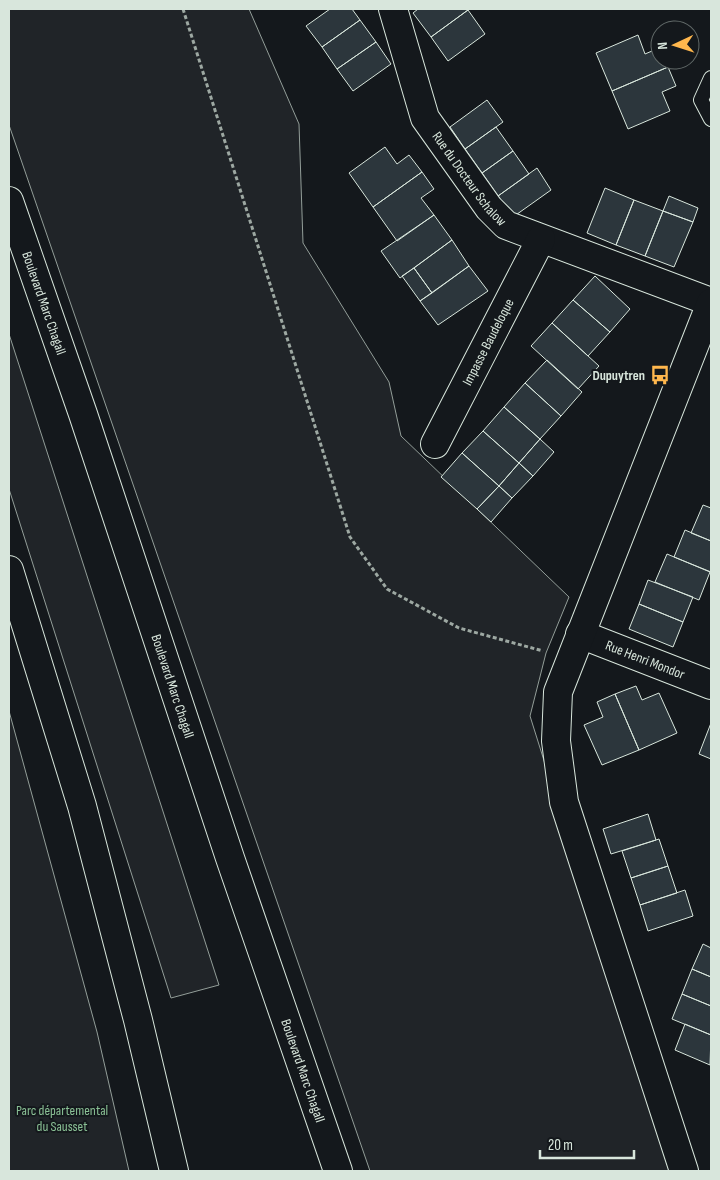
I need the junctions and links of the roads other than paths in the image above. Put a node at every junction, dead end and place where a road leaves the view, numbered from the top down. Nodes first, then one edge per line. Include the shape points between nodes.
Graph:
1 (392, 9) edge
2 (711, 78) edge
3 (711, 119) edge
4 (9, 201) edge
5 (541, 239) junction
6 (711, 302) edge
7 (706, 335) edge
8 (435, 444) dead end
9 (9, 570) edge
10 (580, 634) junction
11 (711, 685) edge
12 (174, 1171) edge
13 (338, 1171) edge
14 (684, 1171) edge

1 - 5 main road, Rue du Docteur Schalow via 425,118 489,208 506,225
2 - 3 lane via 701,100
4 - 13 main road, Boulevard Marc Chagall
5 - 6 main road, Rue du Docteur Schalow
5 - 8 main road, Impasse Baudeloque
6 - 7 main road
7 - 10 main road
9 - 12 main road via 82,806
10 - 11 main road, Rue Henri Mondor
10 - 14 main road via 558,692 556,741 564,802

